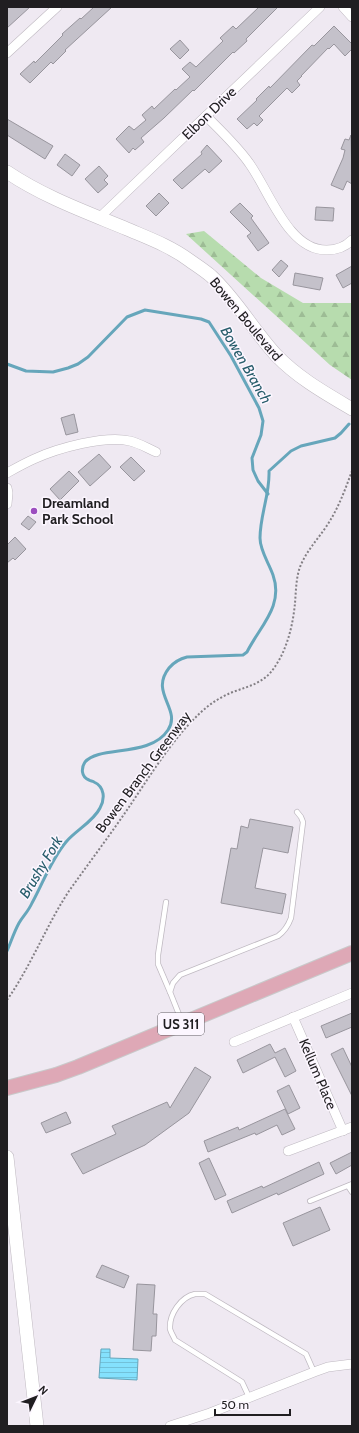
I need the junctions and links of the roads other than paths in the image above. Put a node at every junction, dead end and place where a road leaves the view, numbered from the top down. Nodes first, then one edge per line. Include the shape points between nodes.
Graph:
1 (57, 7) edge
2 (320, 7) edge
3 (343, 7) edge
4 (352, 17) edge
5 (7, 53) edge
6 (206, 116) junction
7 (7, 172) edge
8 (99, 218) junction
9 (352, 240) edge
10 (352, 409) edge
11 (156, 452) dead end
12 (7, 473) edge
13 (7, 488) edge
14 (7, 504) edge
15 (297, 812) dead end
16 (166, 902) dead end
17 (352, 953) edge
18 (170, 992) junction
19 (352, 993) edge
20 (293, 1017) junction
21 (183, 1023) junction
22 (234, 1042) dead end
23 (7, 1088) edge
24 (352, 1127) edge
25 (342, 1131) junction
26 (288, 1151) dead end
27 (7, 1156) edge
28 (350, 1185) edge
29 (352, 1192) edge
30 (310, 1201) dead end
31 (352, 1364) edge
32 (314, 1372) junction
33 (249, 1397) junction
34 (37, 1426) edge
35 (170, 1426) edge

1 - 5 street
2 - 6 street, Elbon Drive
3 - 4 street
6 - 8 street, Elbon Drive
6 - 9 street via 249,163 282,219 300,240 325,250 340,248
7 - 8 street, Bowen Boulevard via 58,201
8 - 10 street, Bowen Boulevard via 162,244 211,276 284,364 308,383
11 - 12 street via 128,440 101,440 52,452
13 - 14 street
15 - 18 lane via 303,822 288,925 278,936 180,975
16 - 18 lane via 158,964
17 - 21 main road, US 311
18 - 21 lane
19 - 20 street
20 - 22 street
20 - 25 street, Kellum Place
21 - 23 main road, US 311 via 78,1067
24 - 25 street
25 - 26 street
27 - 34 street
28 - 29 lane
28 - 30 lane
31 - 32 street via 328,1367
32 - 33 street
32 - 33 lane via 306,1354 205,1294 194,1294 174,1310 170,1330 176,1340 242,1382
33 - 35 street

